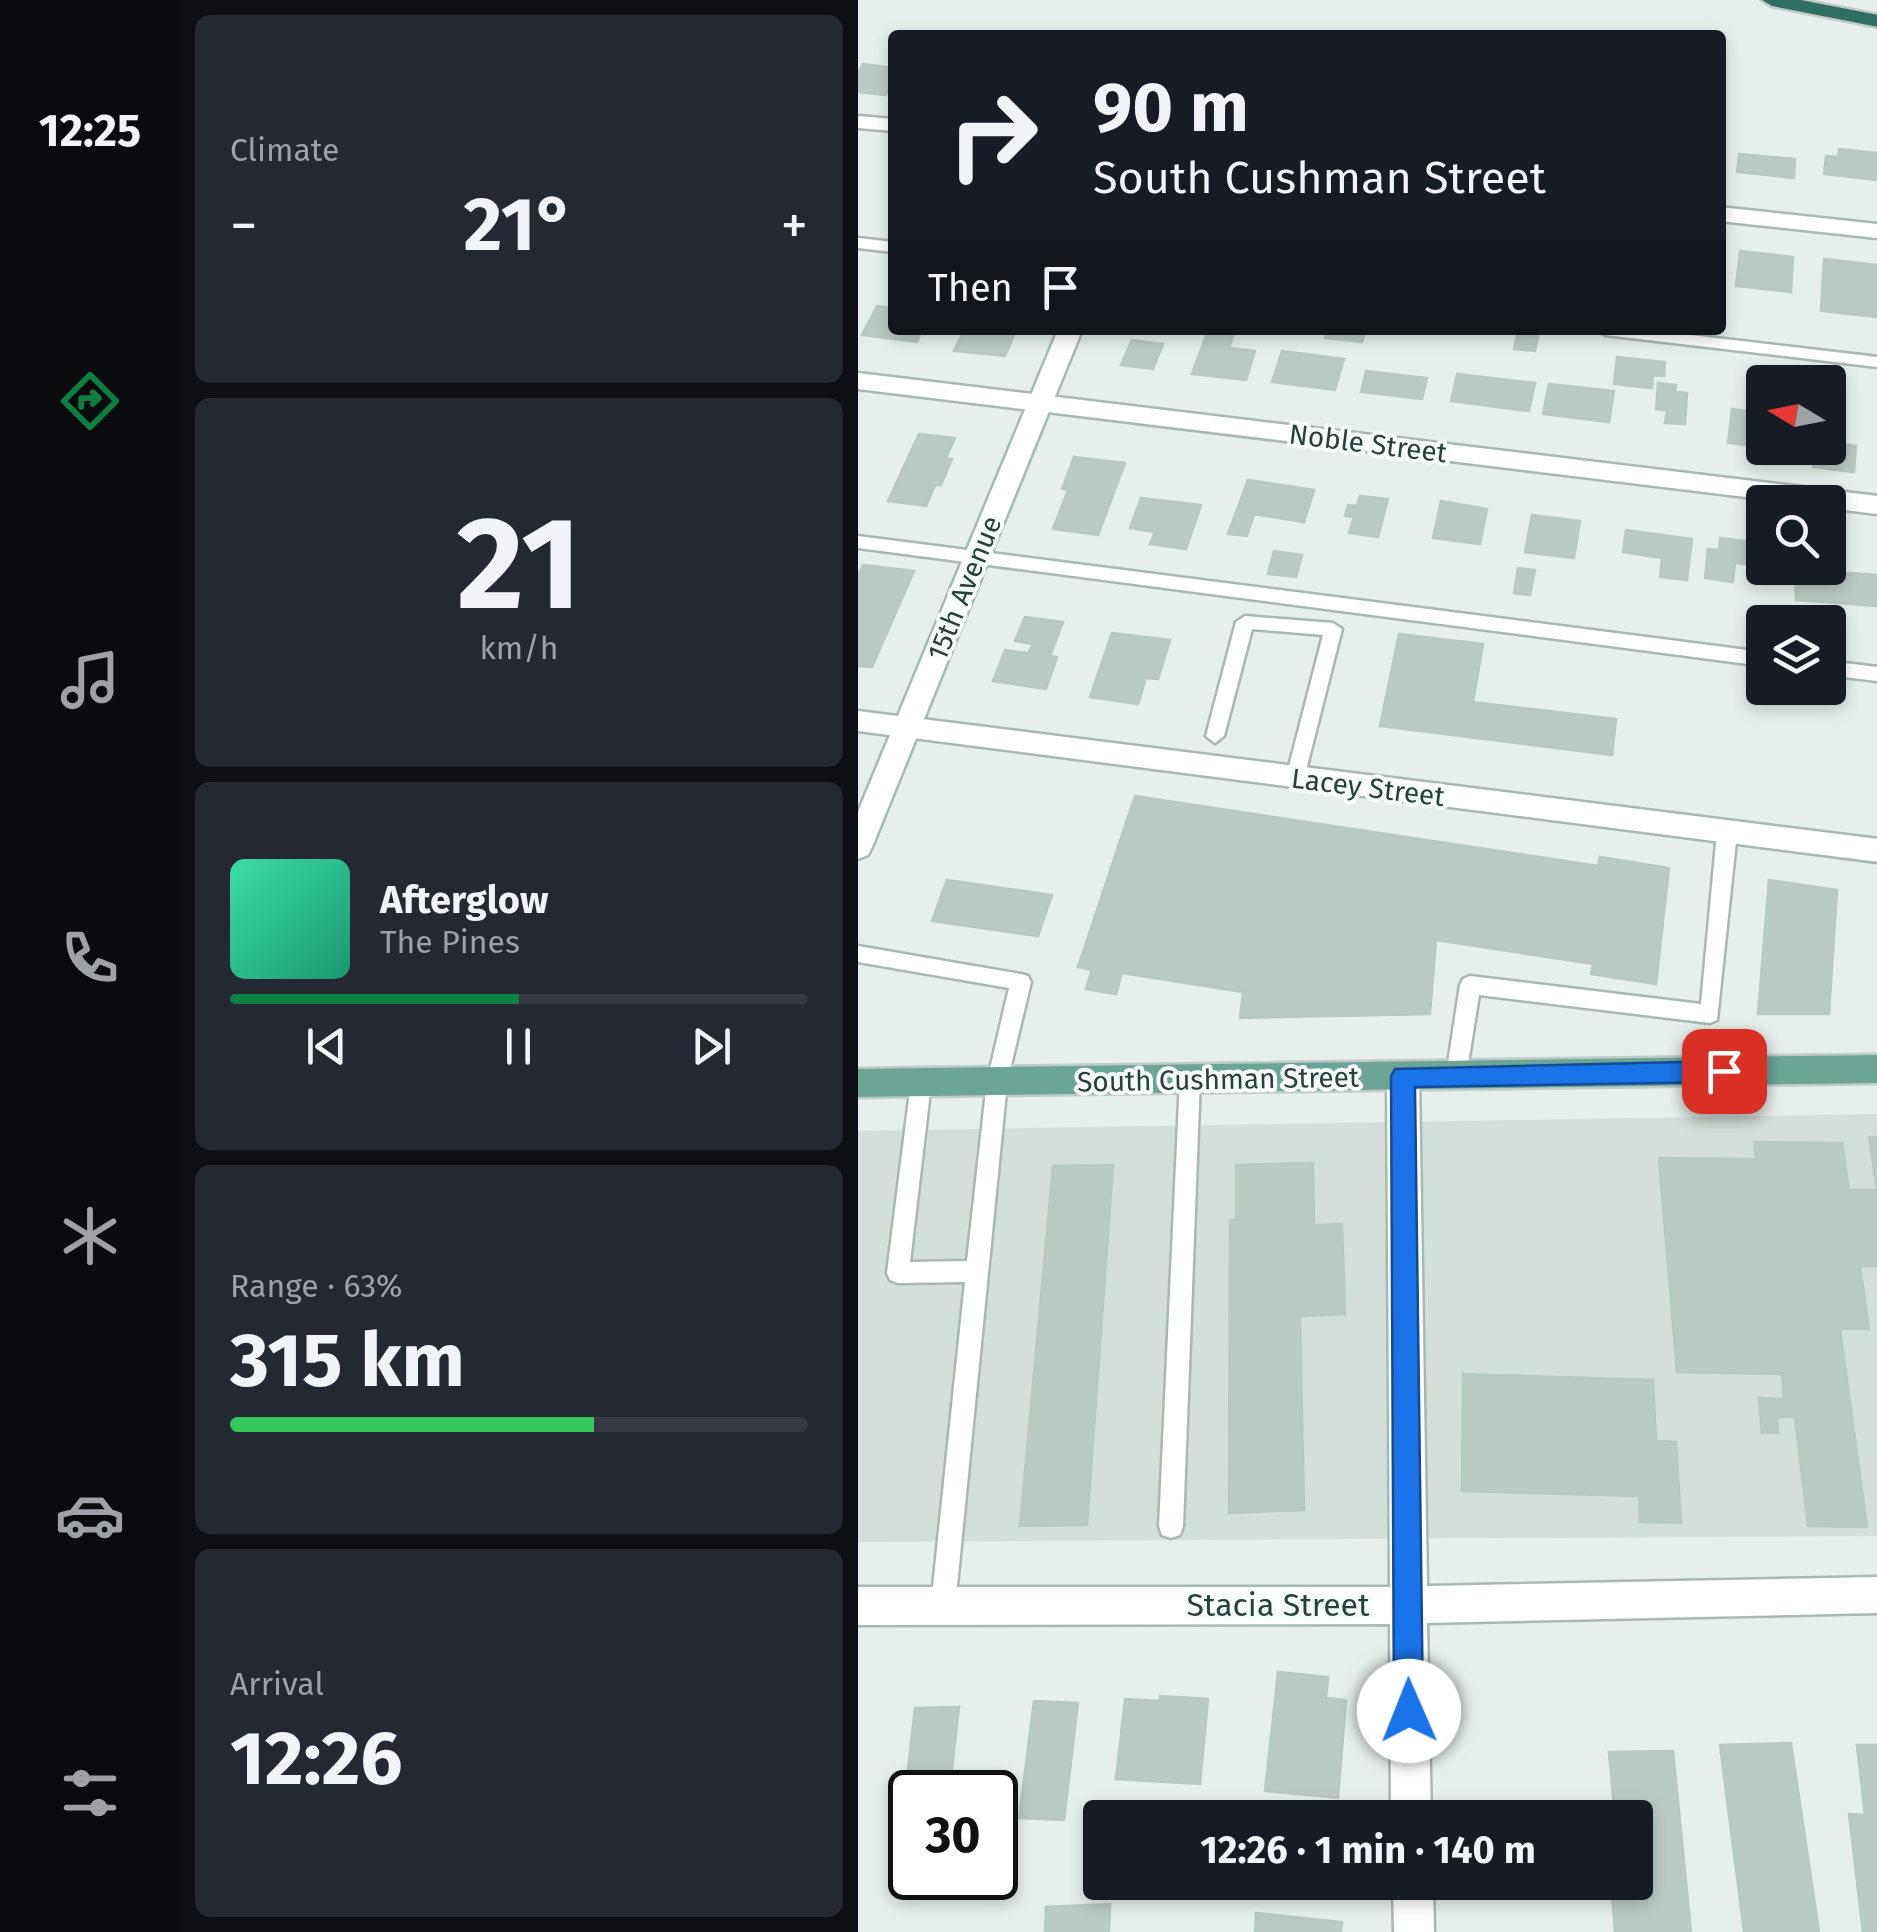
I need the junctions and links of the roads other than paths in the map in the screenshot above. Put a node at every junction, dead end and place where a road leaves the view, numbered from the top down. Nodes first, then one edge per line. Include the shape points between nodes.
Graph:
1 (1772, 0) edge
2 (1878, 21) edge
3 (858, 122) edge
4 (888, 125) edge
5 (1726, 215) edge
6 (1878, 231) edge
7 (858, 242) edge
8 (888, 246) edge
9 (1068, 335) edge
10 (1648, 335) edge
11 (1878, 362) edge
12 (858, 382) edge
13 (1040, 404) junction
14 (1878, 505) edge
15 (858, 542) edge
16 (977, 558) junction
17 (1746, 657) edge
18 (1846, 670) edge
19 (1878, 674) edge
20 (858, 722) edge
21 (906, 728) junction
22 (1215, 736) dead end
23 (1295, 778) junction
24 (1727, 832) junction
25 (858, 847) edge
26 (1878, 851) edge
27 (858, 954) edge
28 (1878, 1069) edge
29 (1403, 1076) junction
30 (1456, 1076) junction
31 (1190, 1079) junction
32 (858, 1082) edge
33 (920, 1082) junction
34 (997, 1082) junction
35 (978, 1271) junction
36 (1171, 1526) dead end
37 (1878, 1595) edge
38 (1406, 1604) junction
39 (858, 1606) edge
40 (943, 1606) junction
41 (1411, 1800) edge
42 (1413, 1900) edge
43 (1414, 1932) edge

1 - 2 highway
3 - 4 street
5 - 6 street
7 - 8 lane
9 - 13 street, 15th Avenue
10 - 11 lane
12 - 13 street, Noble Street
13 - 14 street, Noble Street
13 - 16 street, 15th Avenue
15 - 16 lane
16 - 17 lane
16 - 21 street, 15th Avenue
18 - 19 lane
20 - 21 street, Lacey Street
21 - 23 street, Lacey Street
21 - 25 street, 15th Avenue
22 - 23 lane via 1245,622 1333,630
23 - 24 street, Lacey Street
24 - 26 street, Lacey Street
24 - 30 lane via 1710,1014 1470,985
27 - 34 lane via 1021,982
28 - 30 main road, South Cushman Street
29 - 30 main road, South Cushman Street
29 - 31 main road, South Cushman Street
29 - 38 street
31 - 34 main road, South Cushman Street
31 - 36 lane
32 - 33 main road, South Cushman Street
33 - 34 main road, South Cushman Street
33 - 35 lane via 898,1273
34 - 35 lane
35 - 40 lane
37 - 38 street, Stacia Street
38 - 40 street, Stacia Street
38 - 41 street
39 - 40 street, Stacia Street
42 - 43 street

